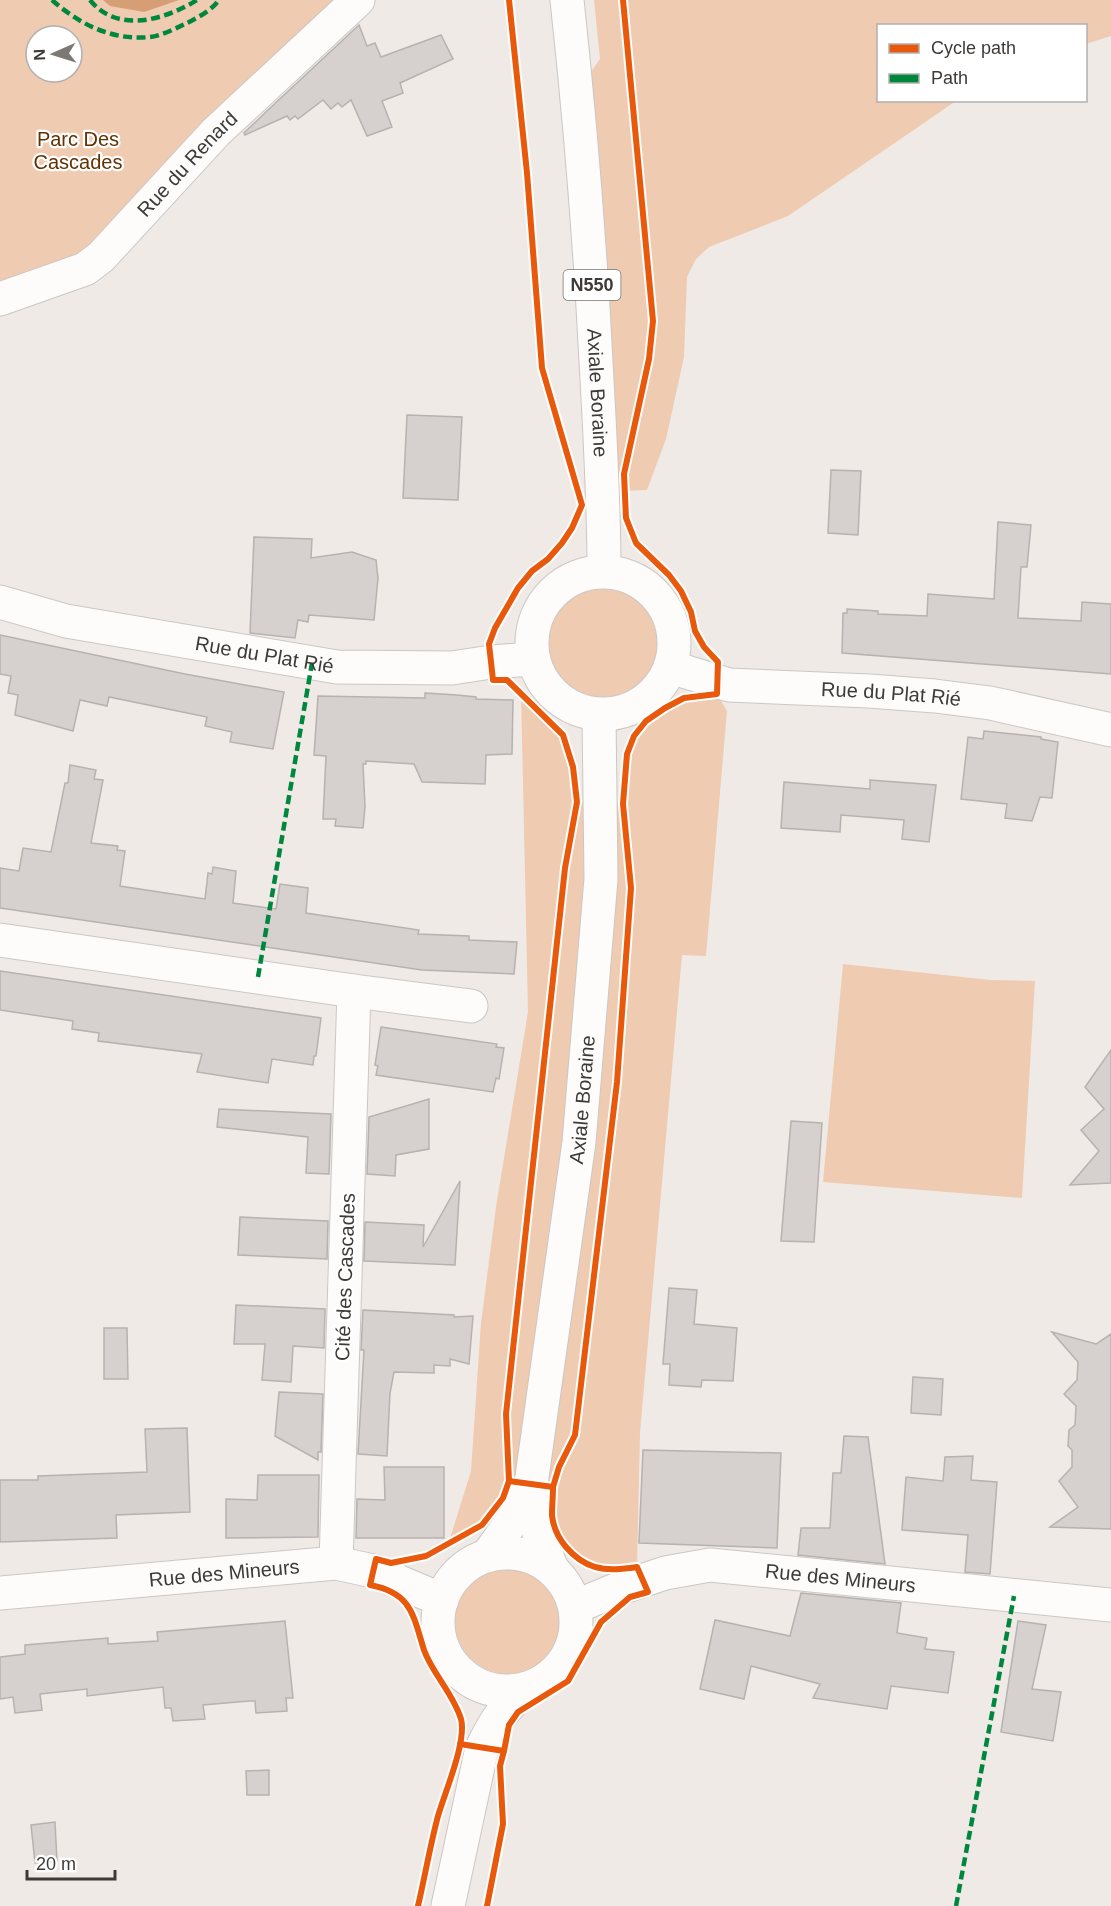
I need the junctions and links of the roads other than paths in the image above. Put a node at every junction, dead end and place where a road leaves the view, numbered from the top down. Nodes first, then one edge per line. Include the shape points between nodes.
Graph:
1 (358, 0) edge
2 (567, 0) edge
3 (0, 299) edge
4 (604, 571) junction
5 (0, 602) edge
6 (533, 658) junction
7 (670, 667) junction
8 (599, 715) junction
9 (1111, 730) edge
10 (0, 940) edge
11 (354, 991) junction
12 (471, 1006) dead end
13 (531, 1484) junction
14 (488, 1555) junction
15 (336, 1563) junction
16 (552, 1569) junction
17 (0, 1593) edge
18 (442, 1600) junction
19 (1111, 1605) edge
20 (575, 1606) junction
21 (457, 1670) junction
22 (525, 1690) junction
23 (482, 1748) junction
24 (448, 1906) edge

1 - 3 street, Rue du Renard via 216,132 101,257 85,269
2 - 4 street, Axiale Boraine / N550 via 591,257
4 - 6 street via 563,582 547,597 536,616 531,637
4 - 7 street via 626,574 646,585 662,601 672,622 675,644
5 - 6 street, Rue du Plat Rié via 66,621 337,667 452,668
6 - 8 street via 550,691 564,703
7 - 8 street via 660,687 643,703 622,712
7 - 9 street, Rue du Plat Rié via 729,685 869,691 990,702
8 - 13 street, Axiale Boraine via 601,879 579,1142
10 - 11 street
11 - 12 street
11 - 15 street, Cité des Cascades
13 - 14 street via 515,1517
13 - 16 street via 540,1539
14 - 16 street via 511,1553 532,1557
14 - 18 street via 468,1565 452,1580
15 - 17 street, Rue des Mineurs
15 - 18 street, Rue des Mineurs via 373,1571
16 - 20 street
18 - 21 street via 440,1637
19 - 20 street, Rue des Mineurs via 710,1565 665,1573
20 - 22 street via 576,1629 570,1652 557,1670
21 - 22 street via 488,1689
21 - 23 street via 477,1722
22 - 23 street via 492,1725
23 - 24 street

